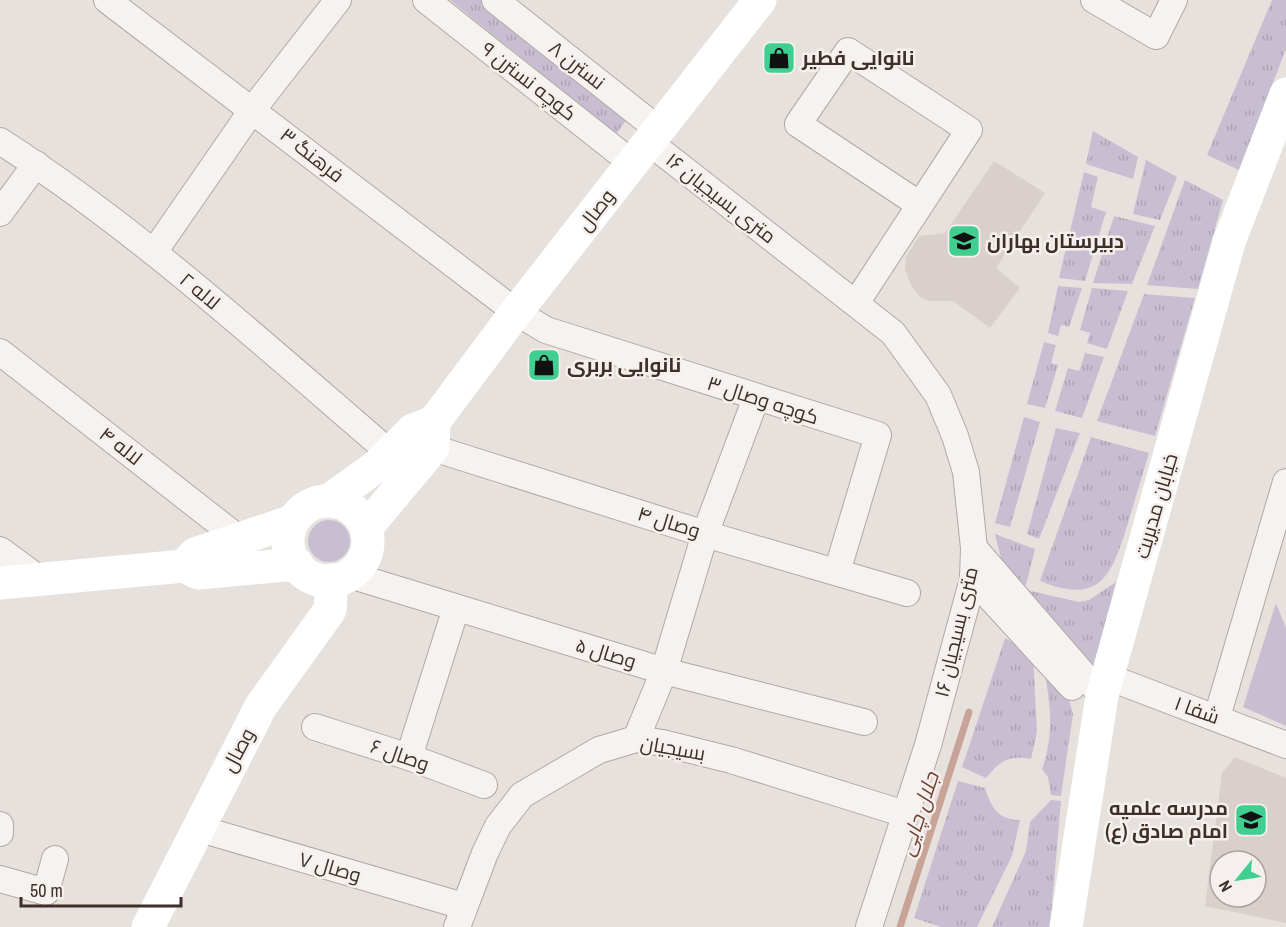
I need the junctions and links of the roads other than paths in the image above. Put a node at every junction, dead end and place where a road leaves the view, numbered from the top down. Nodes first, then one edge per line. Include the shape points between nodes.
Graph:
1 (107, 0) edge
2 (338, 0) edge
3 (426, 0) edge
4 (495, 0) edge
5 (1094, 0) edge
6 (1174, 0) edge
7 (754, 2) edge
8 (1286, 94) edge
9 (253, 109) junction
10 (0, 141) edge
11 (647, 145) junction
12 (36, 164) junction
13 (920, 205) junction
14 (0, 213) edge
15 (154, 252) junction
16 (856, 303) junction
17 (516, 312) junction
18 (0, 352) edge
19 (756, 398) junction
20 (433, 435) junction
21 (390, 453) junction
22 (1286, 482) edge
23 (328, 501) junction
24 (293, 521) junction
25 (366, 528) junction
26 (705, 534) junction
27 (242, 541) junction
28 (974, 548) junction
29 (0, 550) edge
30 (297, 564) junction
31 (184, 566) junction
32 (837, 572) junction
33 (341, 577) junction
34 (38, 578) junction
35 (973, 579) junction
36 (0, 583) edge
37 (907, 593) dead end
38 (456, 608) junction
39 (664, 671) junction
40 (1103, 697) junction
41 (1217, 717) junction
42 (864, 722) dead end
43 (315, 727) dead end
44 (636, 739) junction
45 (1286, 745) edge
46 (409, 757) junction
47 (484, 784) dead end
48 (905, 814) junction
49 (0, 825) edge
50 (197, 828) junction
51 (0, 833) edge
52 (56, 859) dead end
53 (0, 879) edge
54 (460, 916) edge
55 (148, 927) edge
56 (869, 927) edge
57 (1066, 927) edge

1 - 9 street, فرهنگ ۳
2 - 9 street
3 - 11 street, کوچه نسترن ۹
4 - 11 street, نسترن ۸
5 - 6 street via 1156,36
7 - 11 street, وصال
8 - 40 street, خیابان مدیریت via 1229,242
9 - 15 street
9 - 17 street, فرهنگ ۳
10 - 12 street, لاله ۲
11 - 16 street, ۱۶ متری بسیجیان
11 - 17 street, وصال
12 - 14 street
12 - 15 street, لاله ۲
13 - 13 street via 969,130 848,51 798,124
13 - 16 street
15 - 21 street, لاله ۲
16 - 28 street, ۱۶ متری بسیجیان via 893,333 938,395 966,472
17 - 19 street, کوچه وصال ۳ via 546,330
17 - 20 street, وصال
18 - 27 street, لاله ۴
19 - 26 street
19 - 32 street, کوچه وصال ۳ via 878,435
20 - 21 street via 413,430
20 - 25 street, وصال
20 - 26 street, وصال ۴
21 - 23 street
22 - 41 street
23 - 24 street via 312,504
23 - 25 street via 350,507
24 - 27 street
24 - 30 street via 288,547
25 - 33 street via 366,554
26 - 32 street, وصال ۴
26 - 39 street
27 - 31 street via 195,554
28 - 35 street, ۱۶ متری بسیجیان
28 - 40 street
29 - 34 street
30 - 31 street via 198,573
30 - 33 street via 311,577
31 - 34 street
32 - 37 street, وصال ۴
33 - 38 street, وصال ۵
33 - 50 street, وصال via 330,610 261,706
34 - 36 street
35 - 40 street
35 - 48 street, ۱۶ متری بسیجیان
38 - 39 street, وصال ۵
38 - 46 street
39 - 42 street, وصال ۵
39 - 44 street
40 - 41 street, شفا ۱
40 - 57 street, خیابان مدیریت
41 - 45 street, شفا ۱
43 - 46 street, وصال ۶
44 - 48 street, بسیجیان via 731,760
44 - 54 street, بسیجیان via 599,750 522,795 498,826
46 - 47 street, وصال ۶
48 - 56 street, ۱۶ متری بسیجیان
49 - 51 street
50 - 54 street, وصال ۷
50 - 55 street, وصال
52 - 53 street via 46,892

